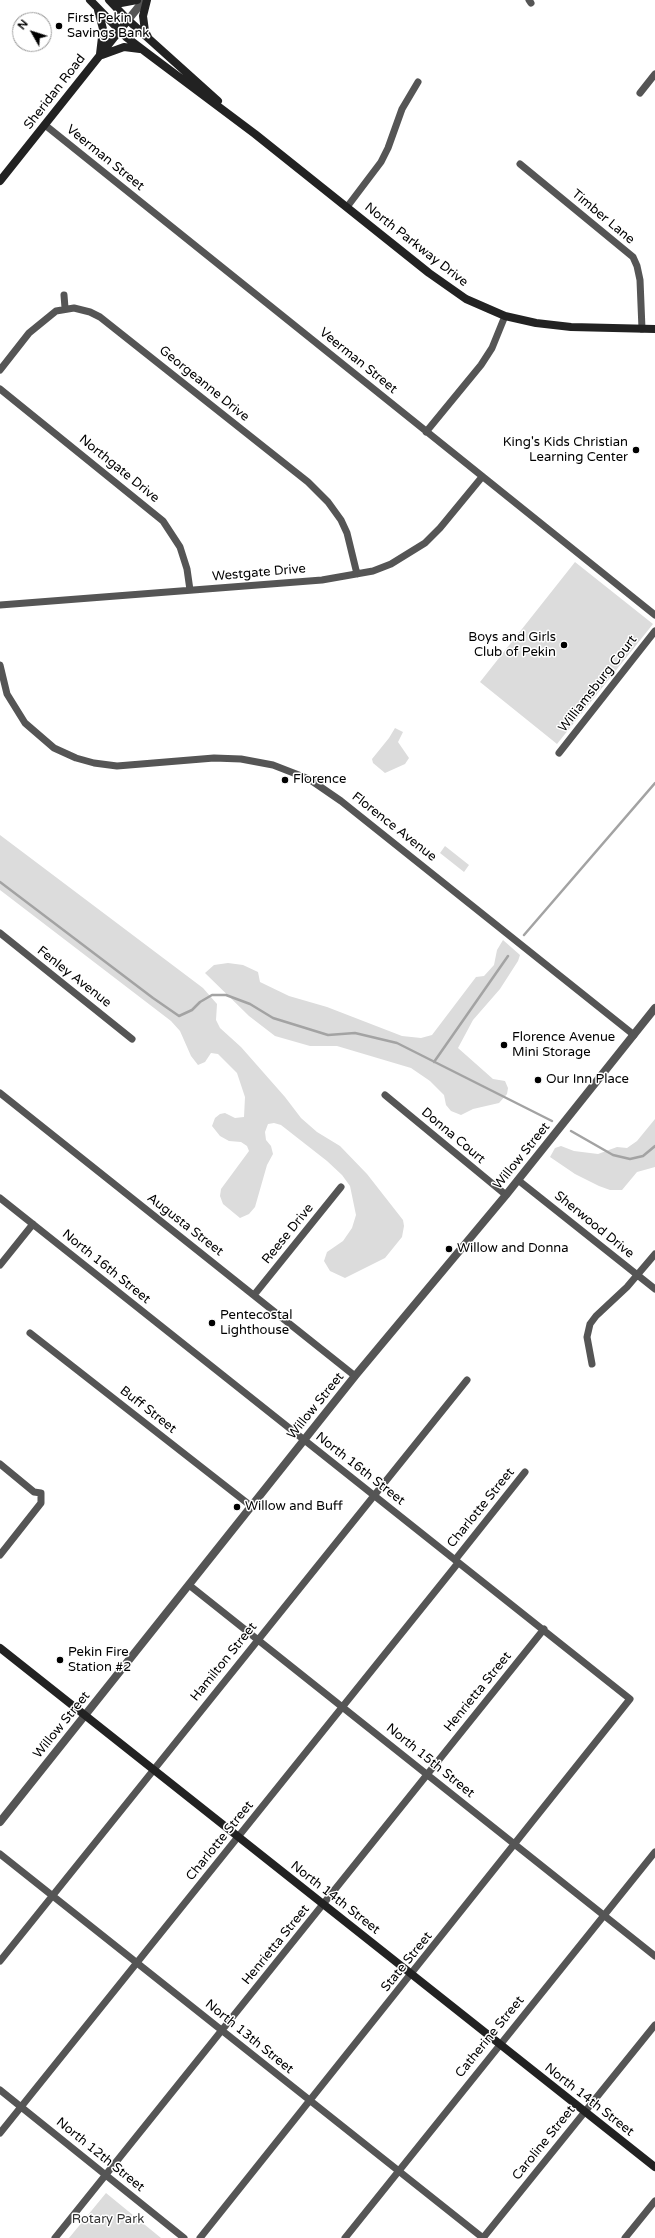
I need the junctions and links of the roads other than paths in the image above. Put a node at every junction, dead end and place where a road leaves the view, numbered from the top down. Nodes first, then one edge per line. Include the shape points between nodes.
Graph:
1 (110, 0) edge
2 (137, 0) edge
3 (146, 0) edge
4 (93, 3) edge
5 (128, 20) junction
6 (120, 30) junction
7 (149, 40) junction
8 (142, 50) junction
9 (99, 56) junction
10 (655, 74) edge
11 (418, 82) dead end
12 (640, 93) dead end
13 (45, 125) junction
14 (255, 134) junction
15 (520, 164) dead end
16 (0, 181) edge
17 (347, 207) junction
18 (64, 295) dead end
19 (66, 308) junction
20 (505, 316) junction
21 (642, 329) junction
22 (655, 329) edge
23 (0, 370) edge
24 (0, 389) edge
25 (426, 432) junction
26 (482, 477) junction
27 (357, 574) junction
28 (190, 590) junction
29 (0, 605) edge
30 (655, 615) edge
31 (655, 631) edge
32 (0, 666) edge
33 (559, 752) dead end
34 (0, 933) edge
35 (655, 1008) edge
36 (634, 1034) junction
37 (132, 1038) dead end
38 (0, 1093) edge
39 (385, 1094) dead end
40 (518, 1180) junction
41 (341, 1187) dead end
42 (506, 1195) junction
43 (0, 1198) edge
44 (32, 1224) junction
45 (655, 1254) edge
46 (0, 1265) edge
47 (638, 1275) junction
48 (655, 1289) edge
49 (254, 1295) junction
50 (30, 1332) dead end
51 (592, 1364) dead end
52 (355, 1376) junction
53 (467, 1380) dead end
54 (304, 1440) junction
55 (0, 1464) edge
56 (525, 1472) dead end
57 (374, 1495) junction
58 (251, 1506) junction
59 (0, 1555) edge
60 (456, 1561) junction
61 (189, 1585) junction
62 (544, 1629) junction
63 (258, 1639) junction
64 (0, 1648) edge
65 (630, 1699) joint
66 (343, 1707) junction
67 (84, 1716) junction
68 (153, 1769) junction
69 (427, 1774) junction
70 (0, 1822) edge
71 (239, 1837) junction
72 (515, 1844) junction
73 (655, 1852) edge
74 (0, 1854) edge
75 (52, 1896) junction
76 (324, 1904) junction
77 (603, 1914) junction
78 (655, 1956) edge
79 (0, 1961) edge
80 (137, 1963) junction
81 (412, 1974) junction
82 (655, 2025) edge
83 (222, 2031) junction
84 (499, 2044) junction
85 (0, 2090) edge
86 (310, 2101) junction
87 (21, 2107) junction
88 (584, 2112) junction
89 (0, 2133) edge
90 (655, 2167) edge
91 (398, 2172) junction
92 (105, 2175) junction
93 (655, 2201) edge
94 (55, 2238) edge
95 (184, 2238) edge
96 (200, 2238) edge
97 (345, 2238) edge
98 (483, 2238) edge
99 (625, 2238) edge

1 - 2 main road via 121,3
1 - 5 main road, North Parkway Drive
3 - 5 street, Sheridan Road
3 - 7 main road via 143,20
4 - 6 main road, North Parkway Drive
4 - 9 main road via 103,29
5 - 6 main road, Sheridan Road
5 - 7 main road, North Parkway Drive
6 - 8 main road, North Parkway Drive
6 - 9 main road, Sheridan Road
7 - 14 main road, North Parkway Drive
8 - 9 main road via 124,47
8 - 14 main road, North Parkway Drive
9 - 13 main road, Sheridan Road
10 - 12 street
11 - 17 street via 402,109 381,162
13 - 16 main road, Sheridan Road
13 - 25 street, Veerman Street
14 - 17 main road, North Parkway Drive
15 - 21 street, Timber Lane via 633,258 640,280
17 - 20 main road, North Parkway Drive via 444,285 473,303
18 - 19 street
19 - 23 street via 56,311 40,322
19 - 27 street, Georgeanne Drive via 90,312 107,322 316,490 341,520
20 - 21 main road, North Parkway Drive via 551,325
20 - 25 street via 492,348 481,365
21 - 22 main road, North Parkway Drive
24 - 28 street, Northgate Drive via 163,521 174,535 183,554
25 - 26 street, Veerman Street
26 - 27 street, Westgate Drive via 425,543 391,564
26 - 30 street, Veerman Street
27 - 28 street, Westgate Drive via 322,580
28 - 29 street, Westgate Drive
31 - 33 street, Williamsburg Court
32 - 36 street, Florence Avenue via 7,694 25,723 54,748 76,758 117,766 214,758 241,759 273,765 309,779 341,801
34 - 37 street, Fenley Avenue
35 - 36 street, Willow Street
36 - 40 street, Willow Street
38 - 49 street, Augusta Street
39 - 42 street, Donna Court
40 - 42 street, Willow Street
40 - 47 street, Sherwood Drive
41 - 49 street, Reese Drive
42 - 52 street, Willow Street
43 - 44 street, North 16th Street
44 - 46 street
44 - 54 street, North 16th Street
45 - 47 street
47 - 48 street, Sherwood Drive
47 - 51 street via 590,1324 587,1337
49 - 52 street, Augusta Street
50 - 58 street, Buff Street
52 - 54 street, Willow Street
53 - 57 street, Hamilton Street
54 - 57 street, North 16th Street
54 - 58 street, Willow Street
55 - 59 street via 34,1492 41,1493 41,1503
56 - 60 street, Charlotte Street
57 - 60 street, North 16th Street
57 - 63 street, Hamilton Street
58 - 61 street, Willow Street
60 - 62 street, North 16th Street
60 - 66 street, Charlotte Street
61 - 63 street, North 15th Street
61 - 67 street, Willow Street
62 - 65 street, North 16th Street
62 - 69 street, Henrietta Street
63 - 66 street, North 15th Street
63 - 68 street, Hamilton Street
64 - 67 main road, North 14th Street
65 - 72 street, State Street
66 - 69 street, North 15th Street
66 - 71 street, Charlotte Street
67 - 68 main road, North 14th Street
67 - 70 street, Willow Street
68 - 71 main road, North 14th Street
68 - 75 street, Hamilton Street
69 - 72 street, North 15th Street
69 - 76 street, Henrietta Street
71 - 76 main road, North 14th Street
71 - 80 street, Charlotte Street
72 - 77 street, North 15th Street
72 - 81 street, State Street
73 - 77 street, Catherine Street
74 - 75 street, North 13th Street
75 - 79 street, Hamilton Street
75 - 80 street, North 13th Street
76 - 81 main road, North 14th Street
76 - 83 street, Henrietta Street
77 - 78 street, North 15th Street
77 - 84 street, Catherine Street
80 - 83 street, North 13th Street
80 - 87 street, Charlotte Street
81 - 84 main road, North 14th Street
81 - 86 street, State Street
82 - 88 street, Caroline Street
83 - 86 street, North 13th Street
83 - 92 street, Henrietta Street
84 - 88 main road, North 14th Street
84 - 91 street, Catherine Street
85 - 87 street, North 12th Street
86 - 91 street, North 13th Street
86 - 96 street, State Street
87 - 89 street, Charlotte Street
87 - 92 street, North 12th Street
88 - 90 main road, North 14th Street
88 - 98 street, Caroline Street
91 - 97 street, Catherine Street
91 - 98 street, North 13th Street
92 - 94 street, Henrietta Street
92 - 95 street, North 12th Street
93 - 99 street

